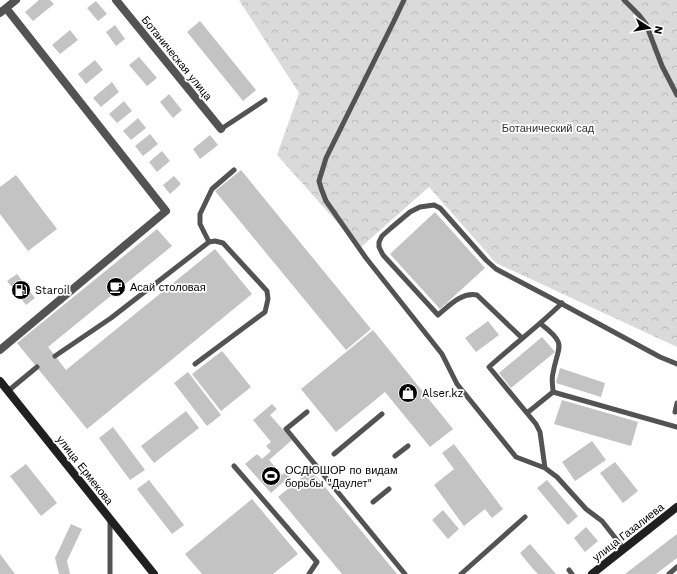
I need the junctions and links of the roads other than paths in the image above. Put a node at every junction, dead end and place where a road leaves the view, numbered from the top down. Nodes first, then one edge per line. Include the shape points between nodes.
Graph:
1 (16, 0) edge
2 (116, 0) edge
3 (404, 0) edge
4 (624, 0) edge
5 (3, 11) edge
6 (677, 95) edge
7 (265, 100) dead end
8 (221, 129) joint
9 (234, 170) dead end
10 (209, 242) junction
11 (562, 303) junction
12 (541, 324) junction
13 (522, 338) junction
14 (0, 350) edge
15 (55, 356) dead end
16 (195, 364) dead end
17 (677, 364) edge
18 (37, 367) dead end
19 (0, 380) edge
20 (8, 391) junction
21 (553, 392) junction
22 (677, 403) edge
23 (307, 412) dead end
24 (675, 412) dead end
25 (527, 413) junction
26 (382, 414) dead end
27 (677, 427) edge
28 (408, 446) dead end
29 (334, 454) dead end
30 (396, 456) dead end
31 (234, 466) dead end
32 (545, 468) junction
33 (389, 489) dead end
34 (373, 502) dead end
35 (677, 507) edge
36 (525, 517) dead end
37 (110, 519) junction
38 (624, 549) junction
39 (677, 567) edge
40 (110, 574) edge
41 (154, 574) edge
42 (309, 574) edge
43 (405, 574) edge
44 (461, 574) edge
45 (592, 574) edge
46 (669, 574) edge

1 - 5 street
2 - 8 street, Ботаническая улица
3 - 32 lane via 326,158 319,181 320,188 326,201 366,258 442,354 457,384 491,427 516,457
4 - 6 lane via 646,24 662,66
5 - 14 street via 166,211
7 - 8 lane
9 - 10 lane via 212,189 200,214 200,224
10 - 15 lane via 111,318
10 - 16 lane via 223,243 267,291 268,299 265,312
11 - 12 lane
11 - 13 lane via 496,269 440,208 434,205 420,206 382,236 379,247 383,255 438,315 465,295 477,295
11 - 17 lane
12 - 13 lane
12 - 21 lane via 559,341 559,351 552,373
13 - 25 lane via 489,367
18 - 20 lane
19 - 20 main road, улица Ермекова
20 - 37 main road, улица Ермекова
21 - 25 lane
21 - 27 lane
22 - 24 lane
23 - 43 lane via 286,429
25 - 32 lane via 540,432
26 - 29 lane
28 - 30 lane
31 - 42 lane via 317,562
32 - 38 lane via 557,477 586,509 602,521
33 - 34 lane
35 - 38 main road, улица Газалиева
36 - 44 lane
37 - 40 lane
37 - 41 main road, улица Ермекова
38 - 45 main road, улица Газалиева
39 - 46 lane

